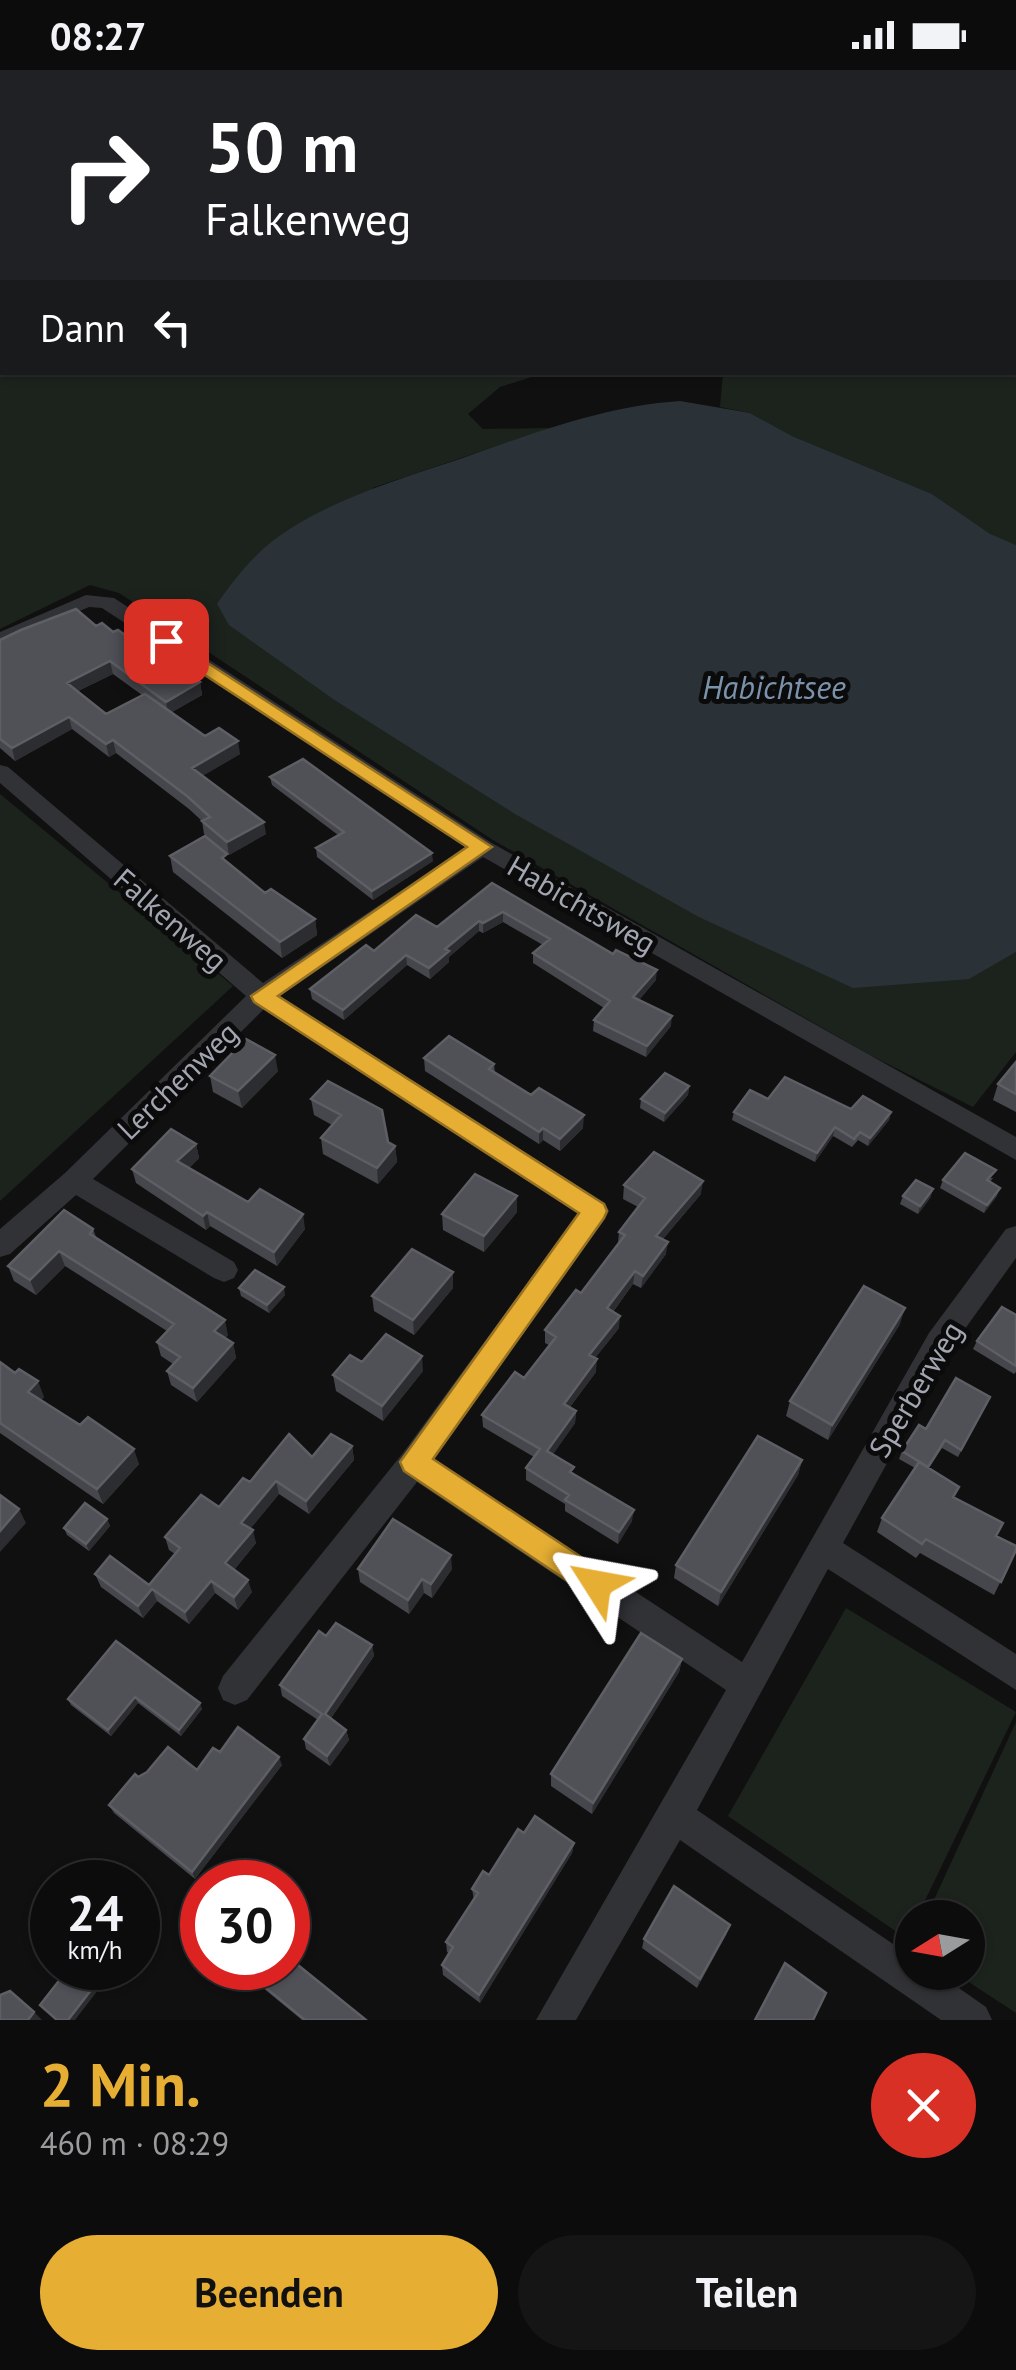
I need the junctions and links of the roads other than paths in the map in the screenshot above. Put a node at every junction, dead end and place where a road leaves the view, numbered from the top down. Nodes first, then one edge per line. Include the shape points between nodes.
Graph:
1 (0, 639) edge
2 (0, 772) edge
3 (482, 847) junction
4 (262, 996) junction
5 (1016, 1150) edge
6 (74, 1181) junction
7 (1016, 1237) edge
8 (0, 1246) edge
9 (224, 1270) dead end
10 (414, 1462) junction
11 (823, 1548) junction
12 (1016, 1674) edge
13 (749, 1686) junction
14 (235, 1688) dead end
15 (676, 1816) junction
16 (555, 2020) edge
17 (973, 2020) edge

1 - 3 street, Habichtsweg via 86,600 107,602
2 - 4 street, Falkenweg
3 - 4 street, Lerchenweg
3 - 5 street, Habichtsweg
4 - 6 street, Lerchenweg
4 - 10 street, Falkenweg via 595,1211
6 - 8 street, Lerchenweg
6 - 9 street
7 - 11 street, Sperberweg via 938,1342
10 - 13 street
10 - 14 street, Falkenweg
11 - 12 street
11 - 13 street, Sperberweg
13 - 15 street, Sperberweg
15 - 16 street, Sperberweg
15 - 17 street

